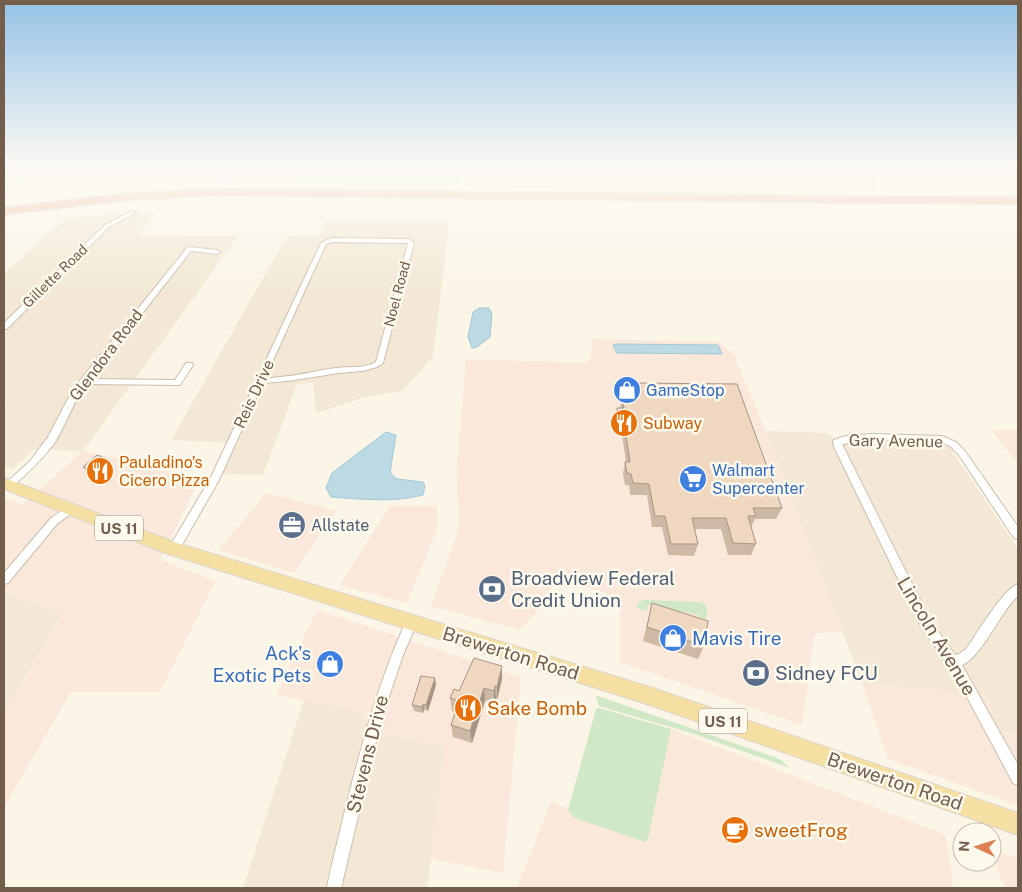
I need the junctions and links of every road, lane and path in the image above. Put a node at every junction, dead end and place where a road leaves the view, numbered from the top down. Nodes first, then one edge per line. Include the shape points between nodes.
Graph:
1 (60, 211) edge
2 (133, 212) dead end
3 (4, 217) edge
4 (331, 240) joint
5 (398, 240) joint
6 (189, 249) joint
7 (217, 252) dead end
8 (4, 327) edge
9 (189, 365) dead end
10 (84, 381) junction
11 (260, 381) junction
12 (841, 440) joint
13 (951, 442) joint
14 (7, 484) edge
15 (70, 509) junction
16 (1018, 535) edge
17 (174, 549) junction
18 (4, 580) edge
19 (1018, 589) edge
20 (411, 623) junction
21 (953, 661) junction
22 (1018, 778) edge
23 (1018, 824) edge
24 (334, 888) edge

1 - 3 highway
2 - 8 street, Gillette Road via 107,226
4 - 5 street
4 - 11 street, Reis Drive via 322,245
5 - 11 street, Noel Road via 411,244 379,362 369,367
6 - 7 street
6 - 10 street, Glendora Road
9 - 10 street via 177,383
10 - 14 street, Glendora Road via 52,439 34,462
11 - 17 street, Reis Drive via 214,480
12 - 13 street, Gary Avenue via 942,439
12 - 21 street, Lincoln Avenue via 838,447 912,599
13 - 16 street
14 - 15 main road, Brewerton Road / US 11
15 - 17 main road, Brewerton Road / US 11
15 - 18 street via 54,521
17 - 20 main road, Brewerton Road / US 11
19 - 21 street via 1006,600 970,653
20 - 23 main road, Brewerton Road / US 11 via 652,697
20 - 24 street, Stevens Drive via 387,678 375,716
21 - 22 street, Lincoln Avenue

